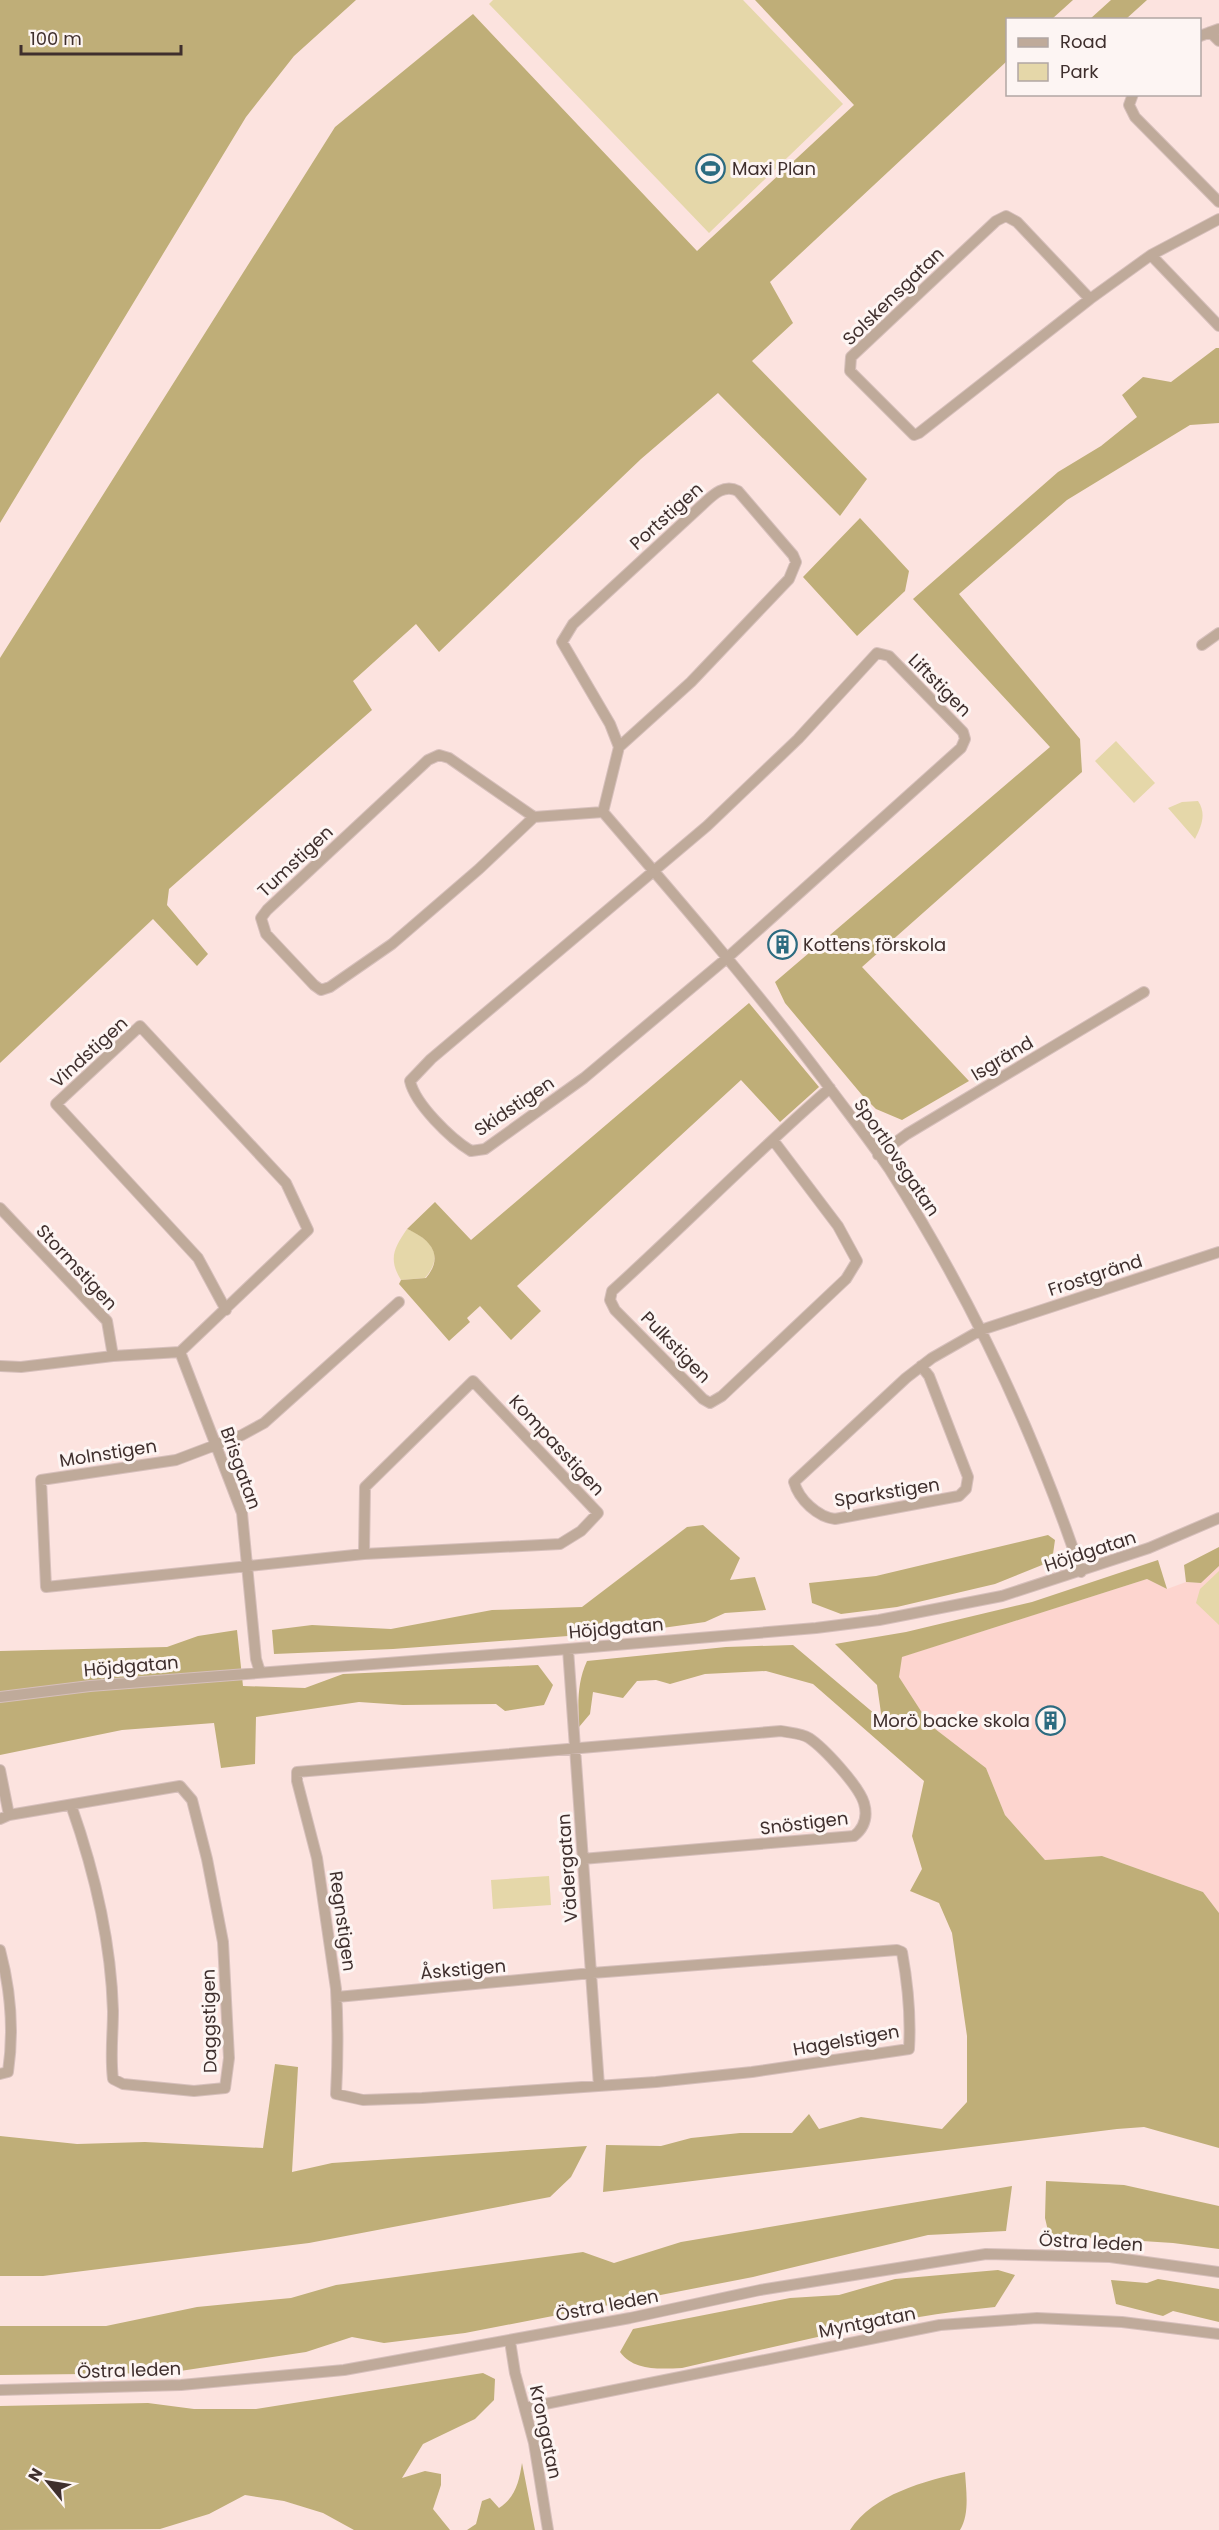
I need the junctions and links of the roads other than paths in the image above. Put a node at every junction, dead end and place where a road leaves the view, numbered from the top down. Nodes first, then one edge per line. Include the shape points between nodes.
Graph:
1 (1215, 30) edge
2 (1201, 36) edge
3 (1219, 41) edge
4 (1132, 96) edge
5 (1219, 202) edge
6 (1219, 219) edge
7 (1151, 255) junction
8 (1090, 299) junction
9 (1219, 326) edge
10 (1219, 633) edge
11 (1202, 645) dead end
12 (619, 747) junction
13 (603, 812) junction
14 (534, 817) junction
15 (653, 871) junction
16 (727, 958) junction
17 (1144, 992) dead end
18 (830, 1088) junction
19 (773, 1140) junction
20 (878, 1155) junction
21 (0, 1208) edge
22 (1219, 1252) edge
23 (399, 1302) dead end
24 (226, 1310) junction
25 (981, 1330) junction
26 (180, 1352) junction
27 (113, 1356) junction
28 (0, 1366) edge
29 (921, 1366) junction
30 (216, 1445) junction
31 (1219, 1518) edge
32 (364, 1554) junction
33 (247, 1568) junction
34 (1081, 1572) junction
35 (568, 1649) junction
36 (260, 1672) junction
37 (0, 1696) edge
38 (576, 1748) junction
39 (0, 1770) edge
40 (71, 1805) junction
41 (5, 1817) edge
42 (582, 1859) junction
43 (0, 1950) edge
44 (592, 1973) junction
45 (337, 1997) junction
46 (0, 2074) edge
47 (599, 2086) junction
48 (1219, 2272) edge
49 (1219, 2334) edge
50 (510, 2341) junction
51 (0, 2390) edge
52 (525, 2408) junction
53 (548, 2530) edge

1 - 2 street
1 - 3 street
4 - 5 street via 1129,105 1135,117
6 - 7 street, Solskensgatan
7 - 8 street, Solskensgatan
7 - 9 street
8 - 8 street, Solskensgatan via 1017,222 1006,216 996,220 851,357 850,371 914,435 919,434
10 - 11 street
12 - 12 street, Portstigen via 610,724 562,642 573,624 700,506 724,489 732,488 793,555 795,568 691,682
12 - 13 street
13 - 14 street
13 - 15 street, Sportlovsgatan
14 - 14 street, Tumstigen via 439,755 428,760 267,910 261,918 262,927 314,985 321,990 330,987 392,944
15 - 16 street, Sportlovsgatan
15 - 16 street, Skidstigen via 419,1071 410,1081 418,1100 467,1149 485,1149 584,1078
15 - 16 street, Liftstigen via 707,826 798,739 877,653 889,656 963,732 961,748
16 - 18 street, Sportlovsgatan
17 - 20 street, Isgränd
18 - 19 street, Pulkstigen
18 - 20 street, Sportlovsgatan
19 - 19 street, Pulkstigen via 612,1291 610,1300 615,1310 710,1403 846,1279 857,1261 838,1226
20 - 25 street, Sportlovsgatan via 945,1261
21 - 27 street, Stormstigen via 107,1321
22 - 25 street, Frostgränd
23 - 30 street, Molnstigen via 264,1424
24 - 24 street, Vindstigen via 198,1258 56,1104 140,1026 286,1183 308,1230
24 - 26 street, Vindstigen
25 - 29 street, Sparkstigen
25 - 34 street, Sportlovsgatan via 1036,1446
26 - 27 street
26 - 30 street, Brisgatan
27 - 28 street
29 - 29 street, Sparkstigen via 794,1482 797,1493 823,1517 835,1519 959,1496 966,1490 968,1477 929,1376
30 - 33 street, Brisgatan via 242,1513
30 - 33 street, Molnstigen via 176,1460 41,1480 46,1587
31 - 34 street, Höjdgatan
32 - 32 street, Kompasstigen via 365,1487 473,1381 598,1513 560,1544
32 - 33 street, Kompasstigen
33 - 36 street, Brisgatan
34 - 35 street, Höjdgatan via 1002,1596 879,1620
35 - 36 street, Höjdgatan
35 - 38 street, Vädergatan
36 - 37 street, Höjdgatan
38 - 42 street, Vädergatan
38 - 42 street, Snöstigen via 781,1731 798,1734 809,1738 844,1774 864,1802 865,1819 863,1830 835,1839
38 - 45 street, Regnstigen via 297,1772 320,1879
39 - 41 street
40 - 40 street, Daggstigen via 180,1786 192,1800 223,1942 229,2058 225,2088 194,2091 123,2084 113,2079 108,1962 95,1886
40 - 41 street, Daggstigen
42 - 44 street, Vädergatan
43 - 46 street via 13,2038 8,2072
44 - 45 street, Åskstigen
44 - 47 street, Vädergatan
44 - 47 street, Hagelstigen via 897,1950 902,1952 911,2019 909,2049 752,2072
45 - 47 street, Regnstigen via 336,2094 363,2100
48 - 50 street, Östra leden via 1110,2257 986,2254 760,2290
49 - 52 street, Myntgatan via 1122,2322 1037,2318 940,2325
50 - 51 street, Östra leden via 344,2370 181,2385
50 - 52 street, Krongatan
52 - 53 street, Krongatan

